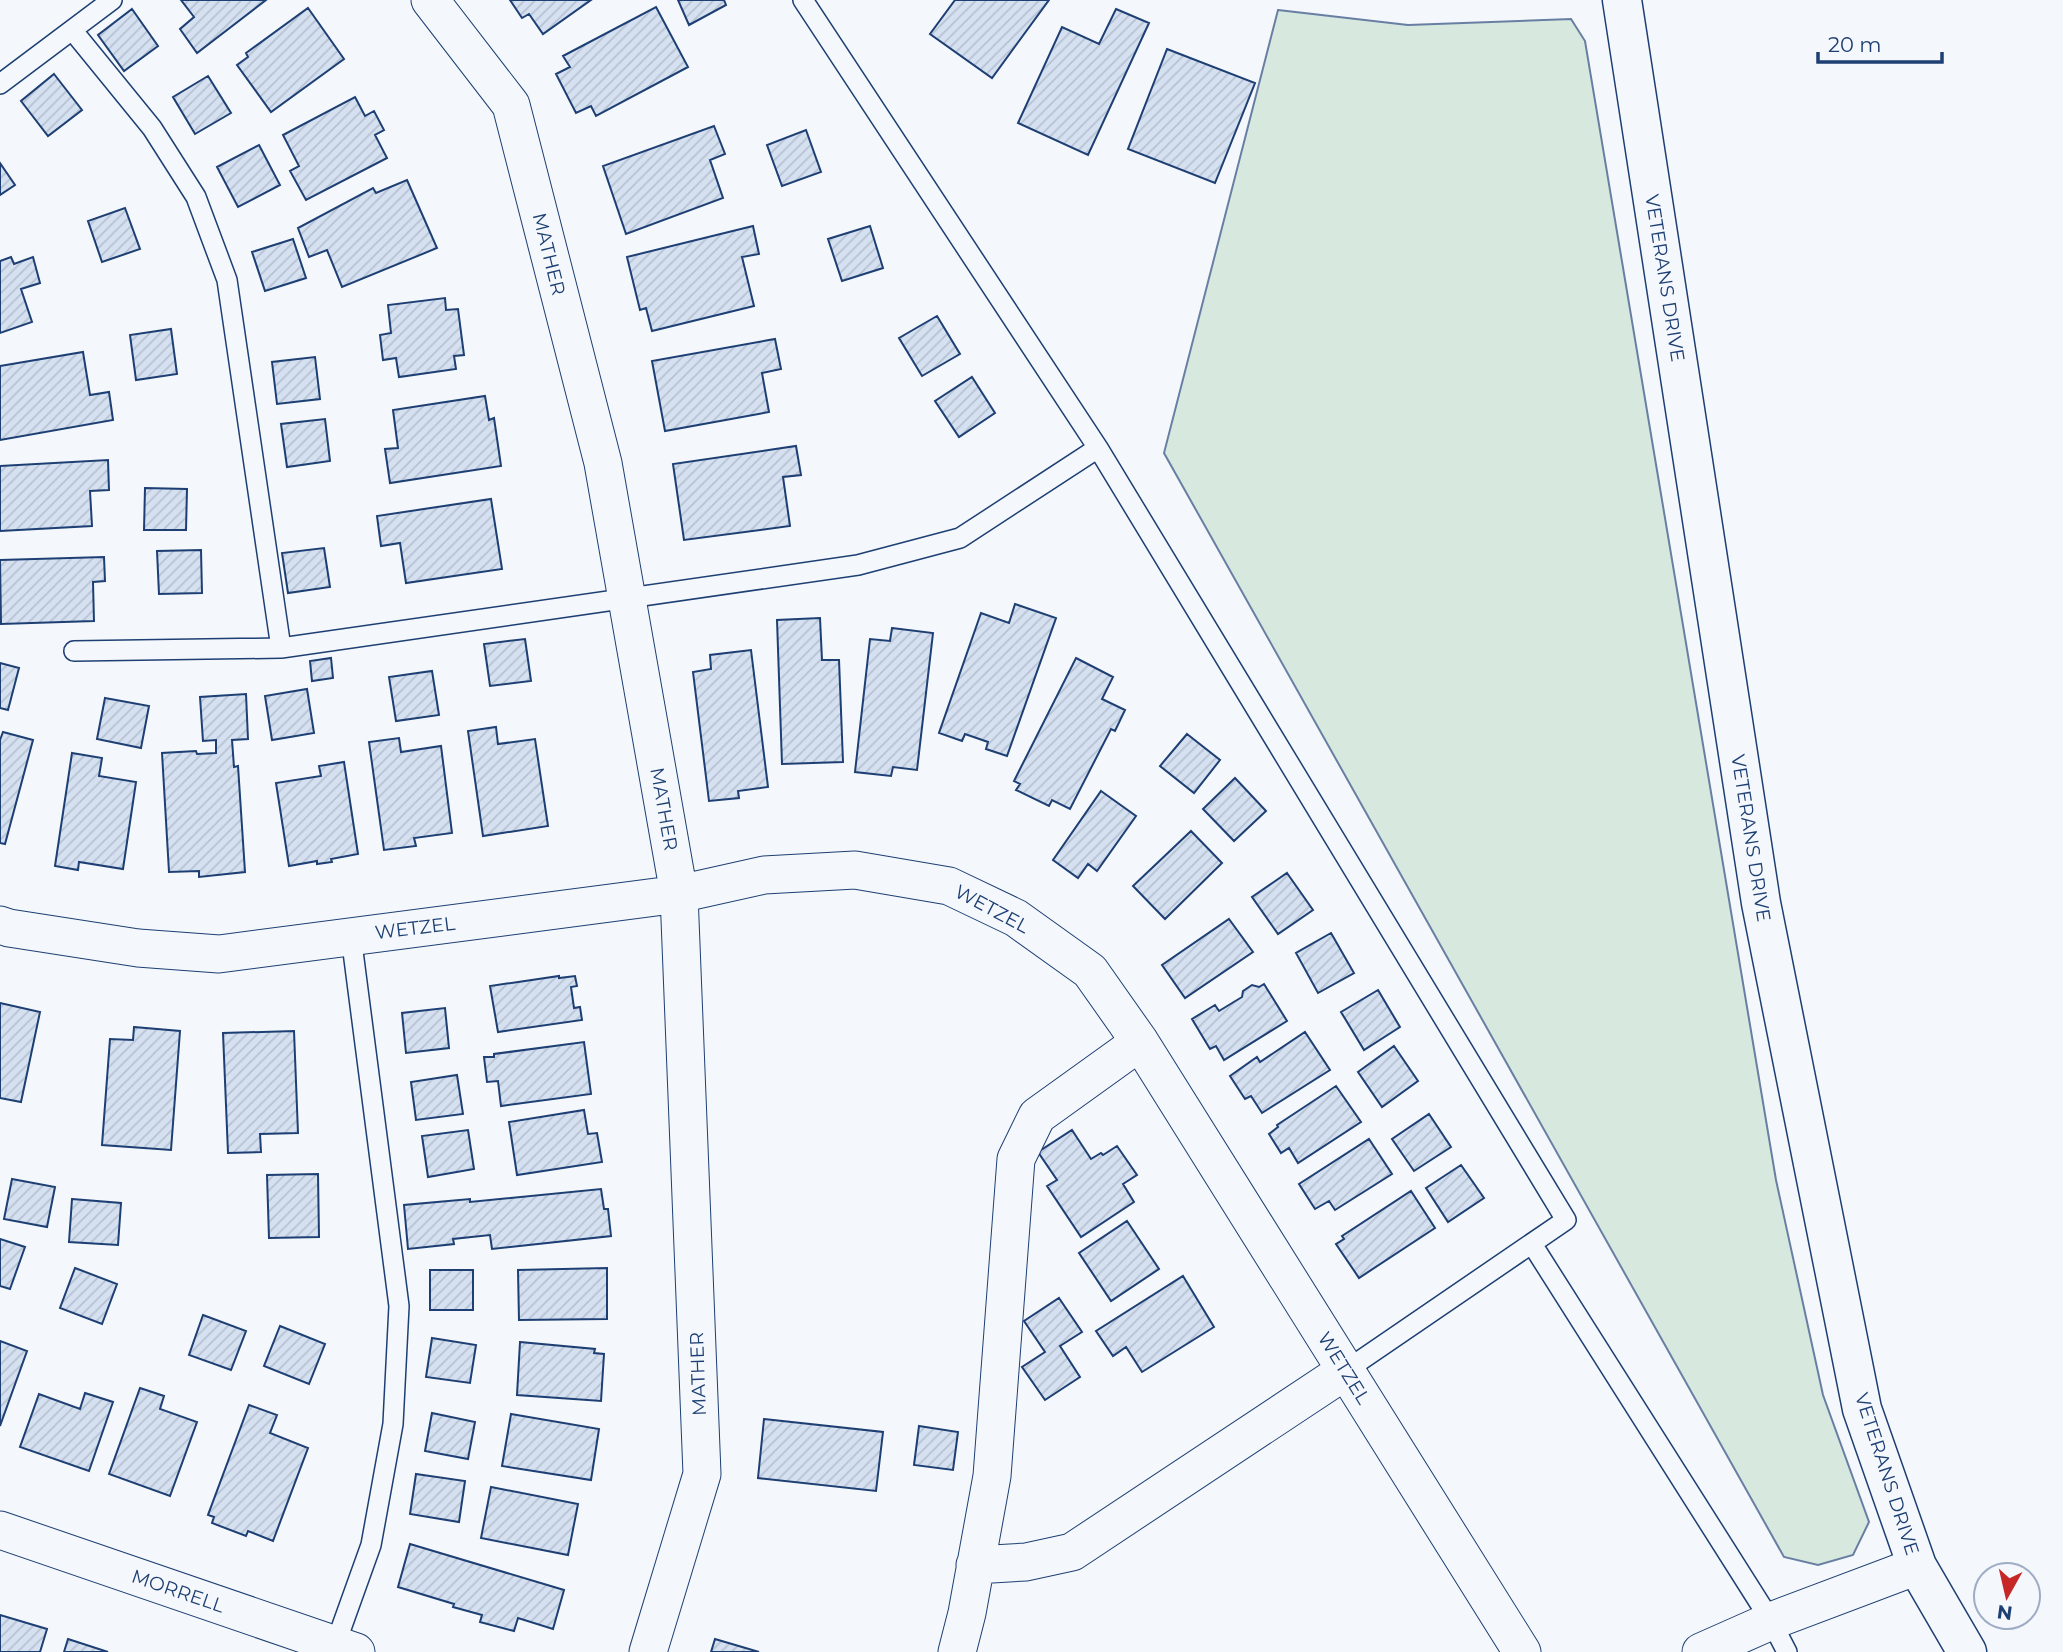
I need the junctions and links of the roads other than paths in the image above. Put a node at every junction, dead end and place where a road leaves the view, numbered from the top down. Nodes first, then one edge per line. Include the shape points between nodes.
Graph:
1 (112, 0) edge
2 (430, 0) edge
3 (803, 0) edge
4 (1622, 0) edge
5 (73, 31) junction
6 (0, 84) edge
7 (1098, 448) junction
8 (627, 598) junction
9 (281, 648) junction
10 (74, 651) dead end
11 (678, 894) junction
12 (0, 925) edge
13 (351, 936) junction
14 (1140, 1042) junction
15 (1532, 1244) junction
16 (1345, 1371) junction
17 (0, 1530) edge
18 (975, 1566) junction
19 (1917, 1566) junction
20 (1779, 1637) edge
21 (341, 1650) edge
22 (648, 1652) edge
23 (957, 1652) edge
24 (1522, 1652) edge
25 (1701, 1652) edge
26 (1967, 1652) edge

1 - 5 lane
2 - 8 street, MATHER via 511,105 603,463
3 - 7 lane
4 - 19 main road, VETERANS DRIVE via 1761,903 1862,1409
5 - 6 lane
5 - 9 lane via 152,128 196,197 227,280
7 - 8 lane via 960,538 858,565
7 - 15 lane via 1566,1220
8 - 9 lane
8 - 11 street, MATHER
9 - 10 lane
11 - 13 street, WETZEL
11 - 14 street, WETZEL via 764,875 855,870 949,886 1016,918 1090,971
11 - 22 street, MATHER via 702,1475
12 - 13 street, WETZEL via 138,948 219,954
13 - 21 lane via 399,1306 393,1424 371,1545
14 - 16 street, WETZEL
14 - 18 street via 1037,1116 1016,1159 992,1476
15 - 16 lane
15 - 20 lane
16 - 18 street via 1072,1552
16 - 24 street, WETZEL
17 - 21 street, MORRELL
18 - 23 street
19 - 20 street
19 - 26 main road, VETERANS DRIVE
20 - 25 street

